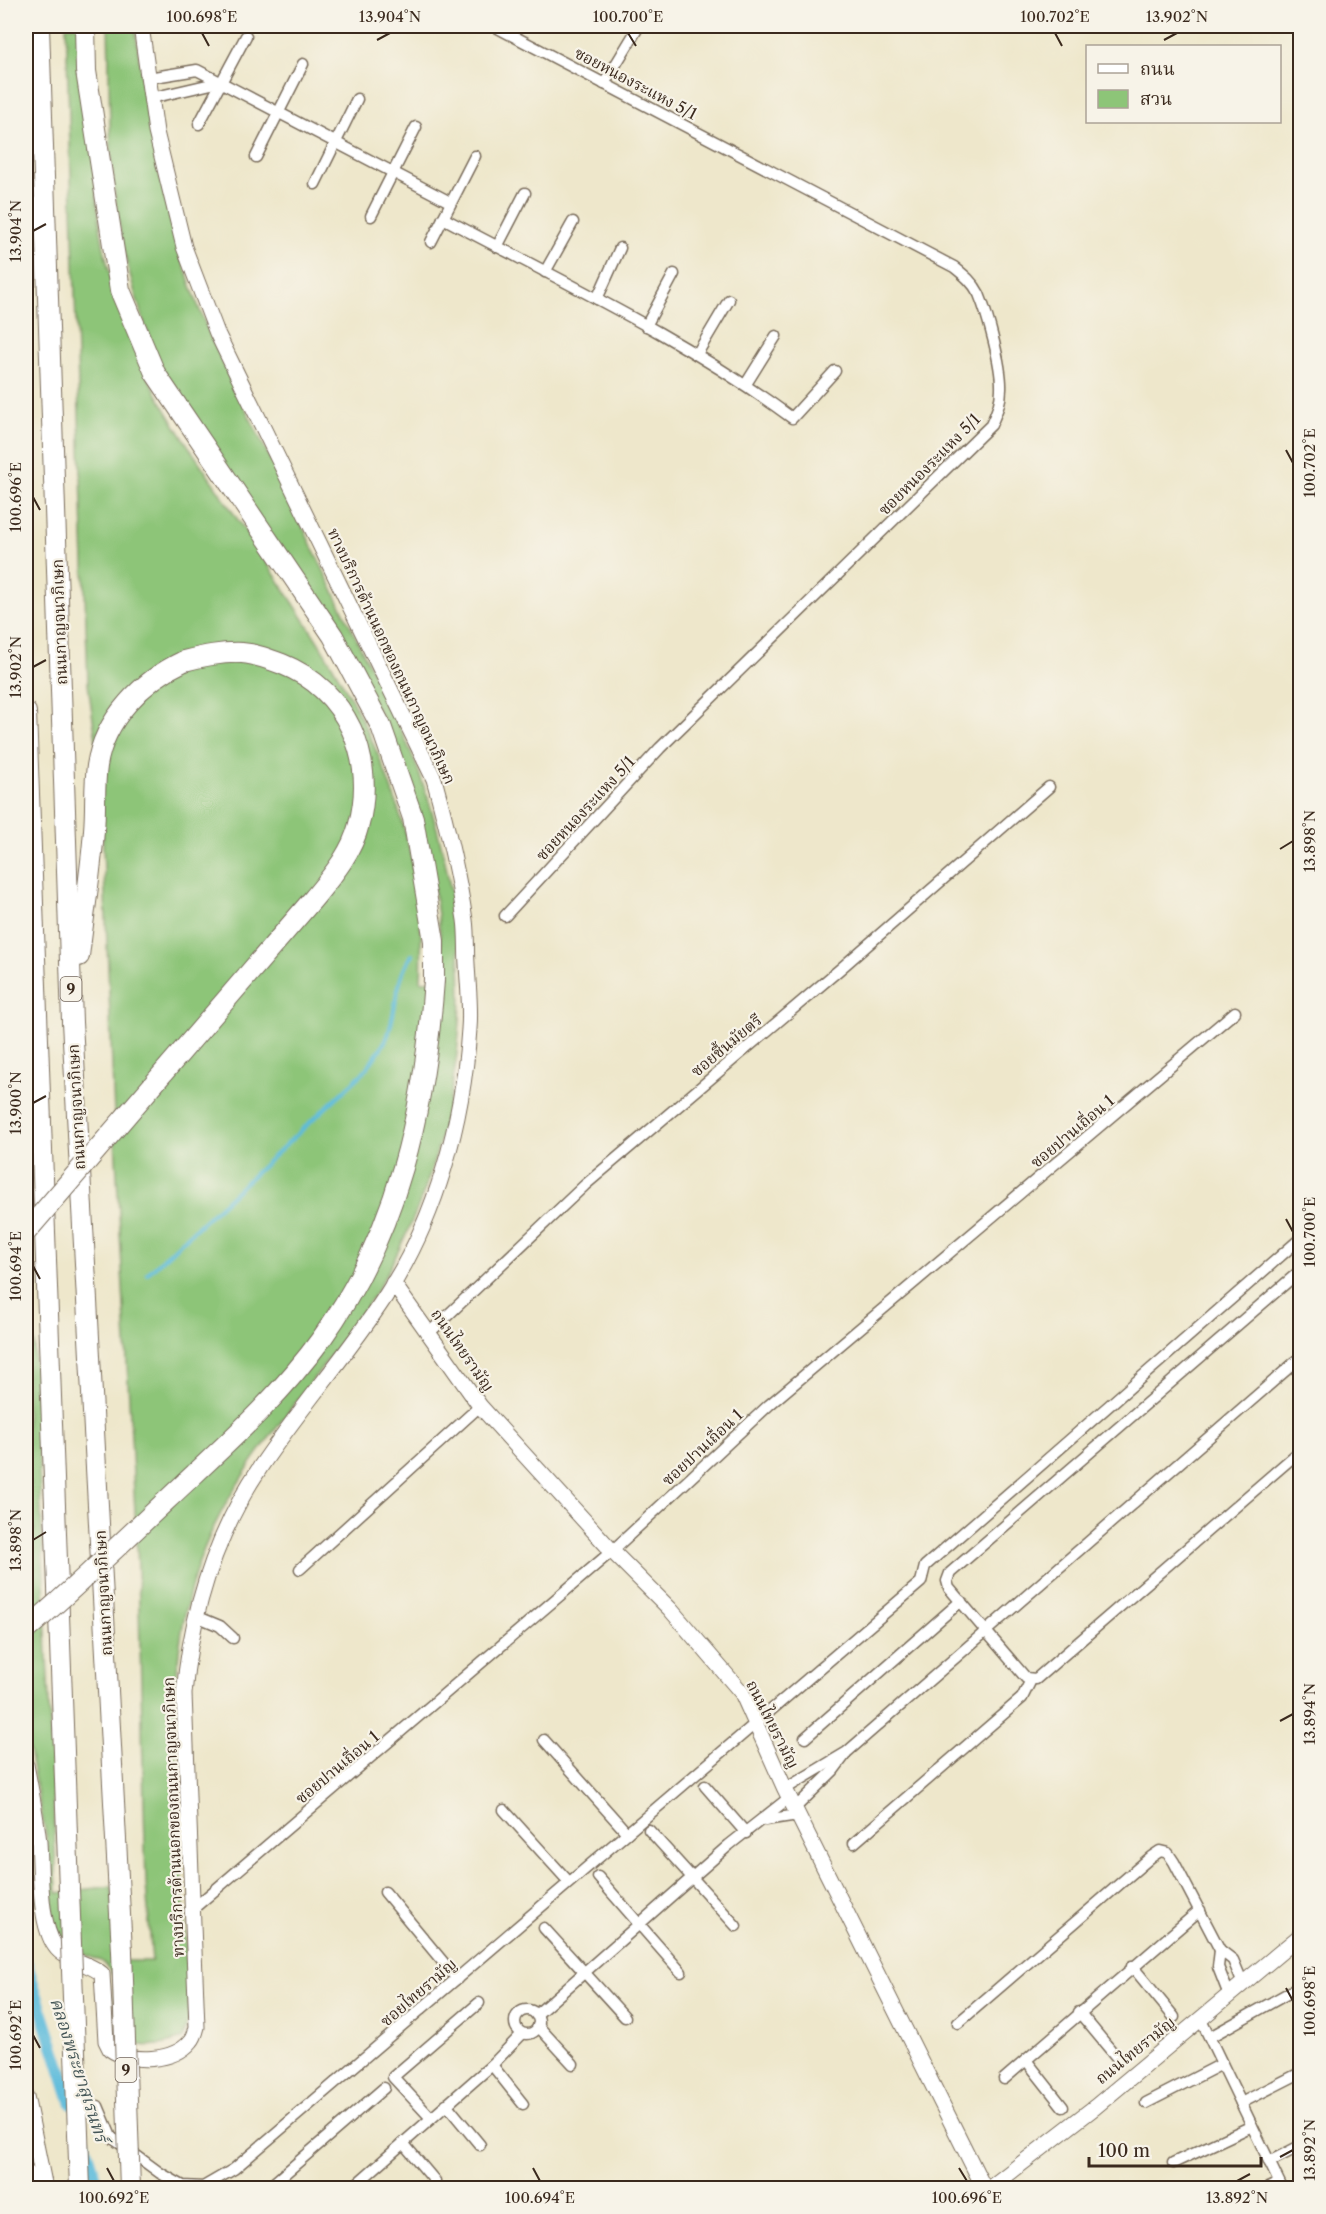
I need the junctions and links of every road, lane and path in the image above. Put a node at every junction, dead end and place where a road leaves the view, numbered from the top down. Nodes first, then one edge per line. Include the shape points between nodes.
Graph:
1 (39, 26) edge
2 (84, 26) edge
3 (141, 26) edge
4 (494, 26) edge
5 (639, 26) edge
6 (246, 36) dead end
7 (303, 64) dead end
8 (148, 78) junction
9 (220, 82) junction
10 (604, 84) junction
11 (151, 98) junction
12 (357, 99) dead end
13 (279, 113) junction
14 (199, 124) dead end
15 (416, 127) dead end
16 (336, 141) junction
17 (475, 156) dead end
18 (256, 157) dead end
19 (393, 172) junction
20 (315, 183) dead end
21 (525, 193) dead end
22 (450, 202) junction
23 (371, 216) dead end
24 (443, 218) junction
25 (573, 222) dead end
26 (431, 242) dead end
27 (498, 247) junction
28 (620, 248) dead end
29 (545, 272) junction
30 (674, 274) dead end
31 (597, 300) junction
32 (729, 300) dead end
33 (646, 326) junction
34 (776, 336) dead end
35 (697, 354) junction
36 (836, 371) dead end
37 (746, 384) junction
38 (26, 712) edge
39 (1049, 786) dead end
40 (505, 916) dead end
41 (1235, 1012) dead end
42 (72, 1022) junction
43 (26, 1232) edge
44 (1300, 1239) edge
45 (1300, 1271) edge
46 (393, 1283) junction
47 (428, 1334) junction
48 (1300, 1358) edge
49 (480, 1406) junction
50 (1300, 1451) edge
51 (612, 1551) junction
52 (300, 1569) dead end
53 (961, 1601) junction
54 (195, 1617) junction
55 (26, 1630) edge
56 (987, 1631) junction
57 (233, 1638) dead end
58 (1031, 1680) junction
59 (755, 1725) junction
60 (805, 1738) dead end
61 (544, 1740) dead end
62 (847, 1752) junction
63 (26, 1765) edge
64 (705, 1786) dead end
65 (792, 1802) junction
66 (504, 1810) dead end
67 (764, 1820) junction
68 (649, 1830) dead end
69 (627, 1833) junction
70 (746, 1833) junction
71 (854, 1843) dead end
72 (598, 1877) dead end
73 (692, 1877) junction
74 (569, 1882) junction
75 (385, 1892) dead end
76 (194, 1908) junction
77 (1200, 1910) junction
78 (638, 1924) junction
79 (736, 1926) dead end
80 (544, 1928) dead end
81 (1300, 1936) edge
82 (1220, 1950) junction
83 (1132, 1966) junction
84 (585, 1972) junction
85 (681, 1972) dead end
86 (457, 1979) junction
87 (1243, 1984) junction
88 (1294, 1990) dead end
89 (1229, 1995) junction
90 (479, 2003) dead end
91 (1079, 2012) junction
92 (626, 2017) dead end
93 (1174, 2017) dead end
94 (537, 2020) junction
95 (1201, 2020) junction
96 (958, 2023) dead end
97 (522, 2034) junction
98 (1210, 2037) junction
99 (1026, 2060) junction
100 (1119, 2060) dead end
101 (573, 2064) dead end
102 (1222, 2064) junction
103 (492, 2065) junction
104 (1300, 2073) edge
105 (1004, 2079) dead end
106 (384, 2088) dead end
107 (26, 2096) edge
108 (1146, 2103) dead end
109 (1241, 2103) junction
110 (446, 2104) junction
111 (523, 2104) dead end
112 (98, 2106) dead end
113 (1063, 2107) dead end
114 (431, 2118) junction
115 (1252, 2126) junction
116 (403, 2143) junction
117 (480, 2145) dead end
118 (1300, 2146) edge
119 (1269, 2162) junction
120 (1173, 2163) dead end
121 (229, 2173) junction
122 (26, 2175) edge
123 (435, 2181) dead end
124 (359, 2186) edge
125 (1280, 2186) edge
126 (30, 2188) edge
127 (45, 2188) edge
128 (80, 2188) edge
129 (130, 2188) edge
130 (222, 2188) edge
131 (268, 2188) edge
132 (984, 2188) edge
133 (990, 2188) edge
134 (1268, 2188) edge

1 - 42 highway, ถนนกาญจนาภิเษก / 9
2 - 55 highway, bridge via 86,71 120,290 155,373 333,636 381,726 413,818 434,941 434,980 427,1053 406,1161 381,1228 322,1338 223,1447
3 - 8 main road, ทางบริการด้านนอกของถนนกาญจนาภิเษก
4 - 10 street, ซอยหนองระแหง 5/1
5 - 10 street
6 - 9 street
7 - 13 street
8 - 9 street via 198,70
8 - 11 main road, ทางบริการด้านนอกของถนนกาญจนาภิเษก
9 - 11 street
9 - 13 street
9 - 14 street
10 - 40 street, ซอยหนองระแหง 5/1 via 967,277 979,294 999,366 1000,404 991,425 660,748
11 - 46 main road, ทางบริการด้านนอกของถนนกาญจนาภิเษก via 184,247 217,333 434,779 453,846 465,923 470,1027 459,1107 438,1186
12 - 16 street
13 - 16 street
13 - 18 street
15 - 19 street
16 - 19 street
16 - 20 street
17 - 22 street
19 - 22 street
19 - 23 street
21 - 27 street
22 - 24 street
24 - 26 street
24 - 27 street
25 - 29 street
27 - 29 street
28 - 31 street
29 - 31 street
30 - 33 street
31 - 33 street
32 - 35 street
33 - 35 street
34 - 37 street
35 - 37 street
36 - 37 street via 792,418
38 - 128 highway, 9, bridge
39 - 47 street, ซอยชื้นมัยตรี via 585,1185
41 - 51 street, ซอยปานเถื่อน 1 via 769,1405
42 - 43 highway, bridge via 94,830 97,765 103,743 125,705 163,672 184,661 215,653 244,653 295,669 317,684 346,716 355,735 366,782 359,826 338,868 315,898
42 - 129 highway, ถนนกาญจนาภิเษก / 9, bridge via 122,1951
44 - 59 street, ซอยไทยรามัญ via 957,1537 925,1566 921,1582
45 - 53 street via 950,1573 949,1588
46 - 47 main road, ถนนไทยรามัญ
46 - 54 main road, ทางบริการด้านนอกของถนนกาญจนาภิเษก via 365,1327 261,1465 209,1568
47 - 49 main road, ถนนไทยรามัญ
48 - 56 street
49 - 51 main road, ถนนไทยรามัญ
49 - 52 street
50 - 58 street
51 - 59 main road, ถนนไทยรามัญ via 670,1609 742,1694
51 - 76 street, ซอยปานเถื่อน 1
53 - 56 street
53 - 60 street
54 - 57 street via 220,1626
54 - 76 main road, ทางบริการด้านนอกของถนนกาญจนาภิเษก via 184,1694
56 - 58 street
56 - 62 street
58 - 71 street via 1022,1698
59 - 65 main road, ถนนไทยรามัญ
59 - 69 street, ซอยไทยรามัญ
61 - 69 street
62 - 65 street
62 - 65 street via 833,1771
63 - 76 main road, ทางบริการด้านนอกของถนนกาญจนาภิเษก via 50,1934 55,1947 65,1955 94,1966 102,1974 106,2041 116,2053 136,2060 149,2059 174,2052 191,2041 197,2028
64 - 70 street
65 - 67 street
65 - 67 street
65 - 132 main road, ถนนไทยรามัญ
66 - 74 street
67 - 70 street
68 - 73 street
69 - 74 street, ซอยไทยรามัญ
70 - 73 street
72 - 78 street
73 - 78 street
73 - 79 street
74 - 86 street, ซอยไทยรามัญ
75 - 86 street
77 - 82 street
77 - 83 street
77 - 96 street via 1168,1853 1160,1851
78 - 84 street
78 - 85 street
80 - 84 street
81 - 87 main road, ถนนไทยรามัญ
82 - 87 street via 1233,1960
82 - 89 street via 1218,1967
83 - 91 street
83 - 93 street
84 - 92 street
84 - 94 street
86 - 121 street, ซอยไทยรามัญ
87 - 89 main road, ถนนไทยรามัญ
88 - 98 street
89 - 95 main road, ถนนไทยรามัญ
90 - 114 street via 393,2077
91 - 99 street
91 - 100 street
94 - 97 street via 533,2032
94 - 97 street via 525,2011 516,2017 516,2029
94 - 101 street
95 - 98 street
95 - 133 main road, ถนนไทยรามัญ
97 - 103 street
98 - 102 street
99 - 105 street
99 - 113 street
102 - 108 street
102 - 109 street
103 - 110 street
103 - 111 street
104 - 109 street
106 - 131 street
107 - 127 main road
109 - 115 street
110 - 114 street
110 - 117 street
112 - 121 street, ซอยไทยรามัญ via 111,2137 183,2186 203,2187
114 - 116 street
115 - 119 street
115 - 120 street
116 - 123 street
116 - 124 street
118 - 119 street
119 - 125 street
121 - 130 street
122 - 126 highway
125 - 134 street

